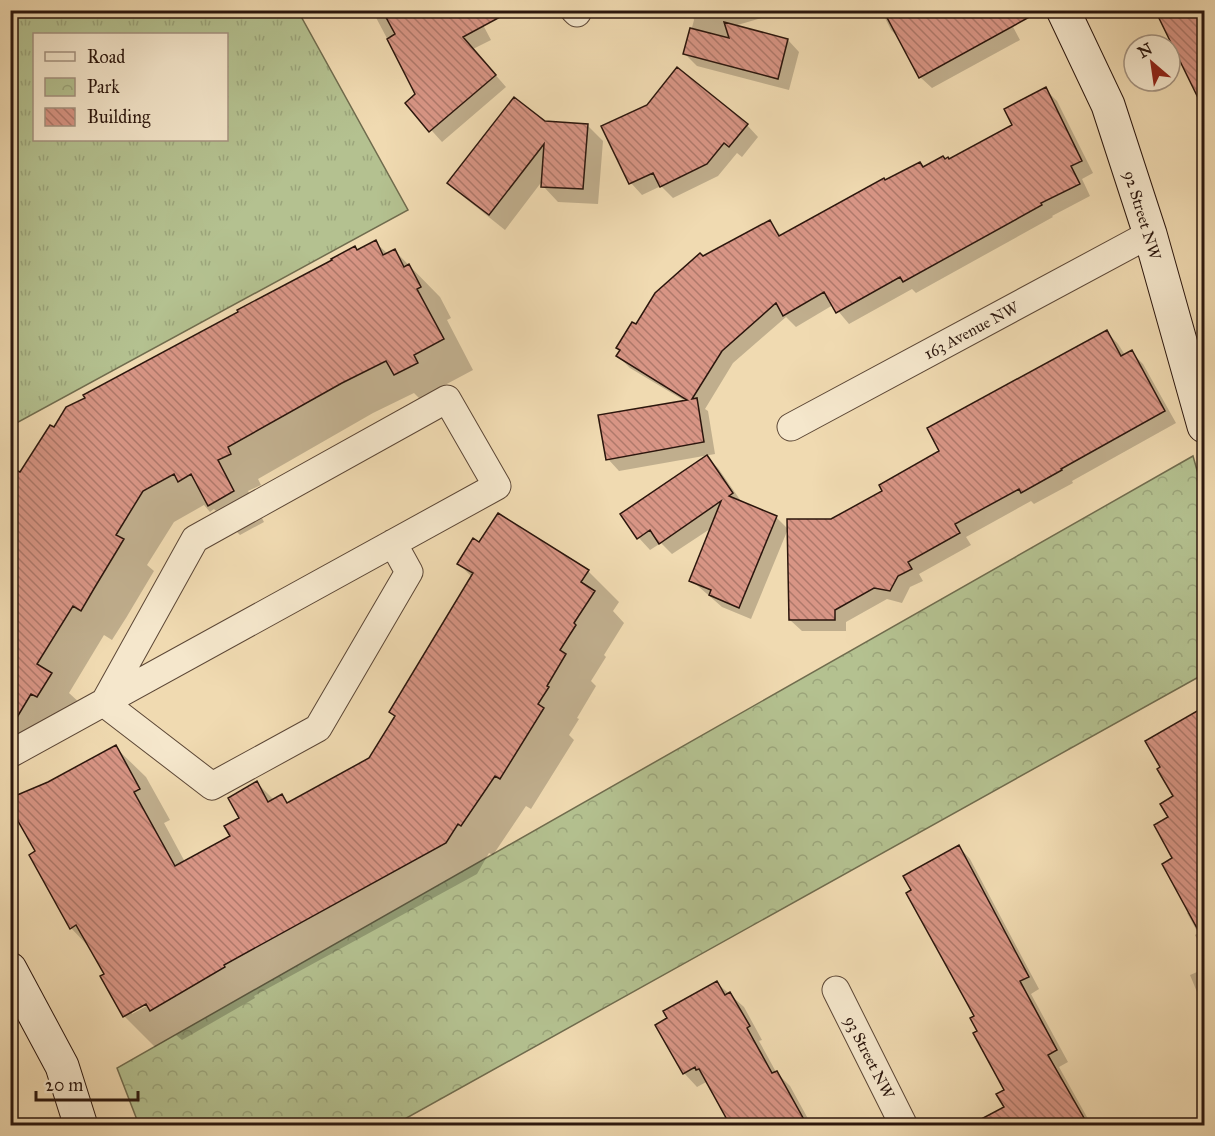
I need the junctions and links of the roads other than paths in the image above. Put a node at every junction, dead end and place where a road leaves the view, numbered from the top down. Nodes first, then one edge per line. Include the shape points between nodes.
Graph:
1 (1063, 10) edge
2 (1150, 234) junction
3 (1204, 426) edge
4 (791, 427) dead end
5 (393, 543) junction
6 (104, 703) junction
7 (10, 754) edge
8 (10, 969) edge
9 (836, 990) dead end
10 (81, 1125) edge
11 (904, 1125) edge

1 - 2 street, 92 Street NW via 1108,105
2 - 3 street, 92 Street NW
2 - 4 street, 163 Avenue NW
5 - 6 street
5 - 6 street via 409,572 318,728 212,786
5 - 6 street via 497,486 447,399 195,539
6 - 7 street
8 - 10 street via 62,1066
9 - 11 street, 93 Street NW

